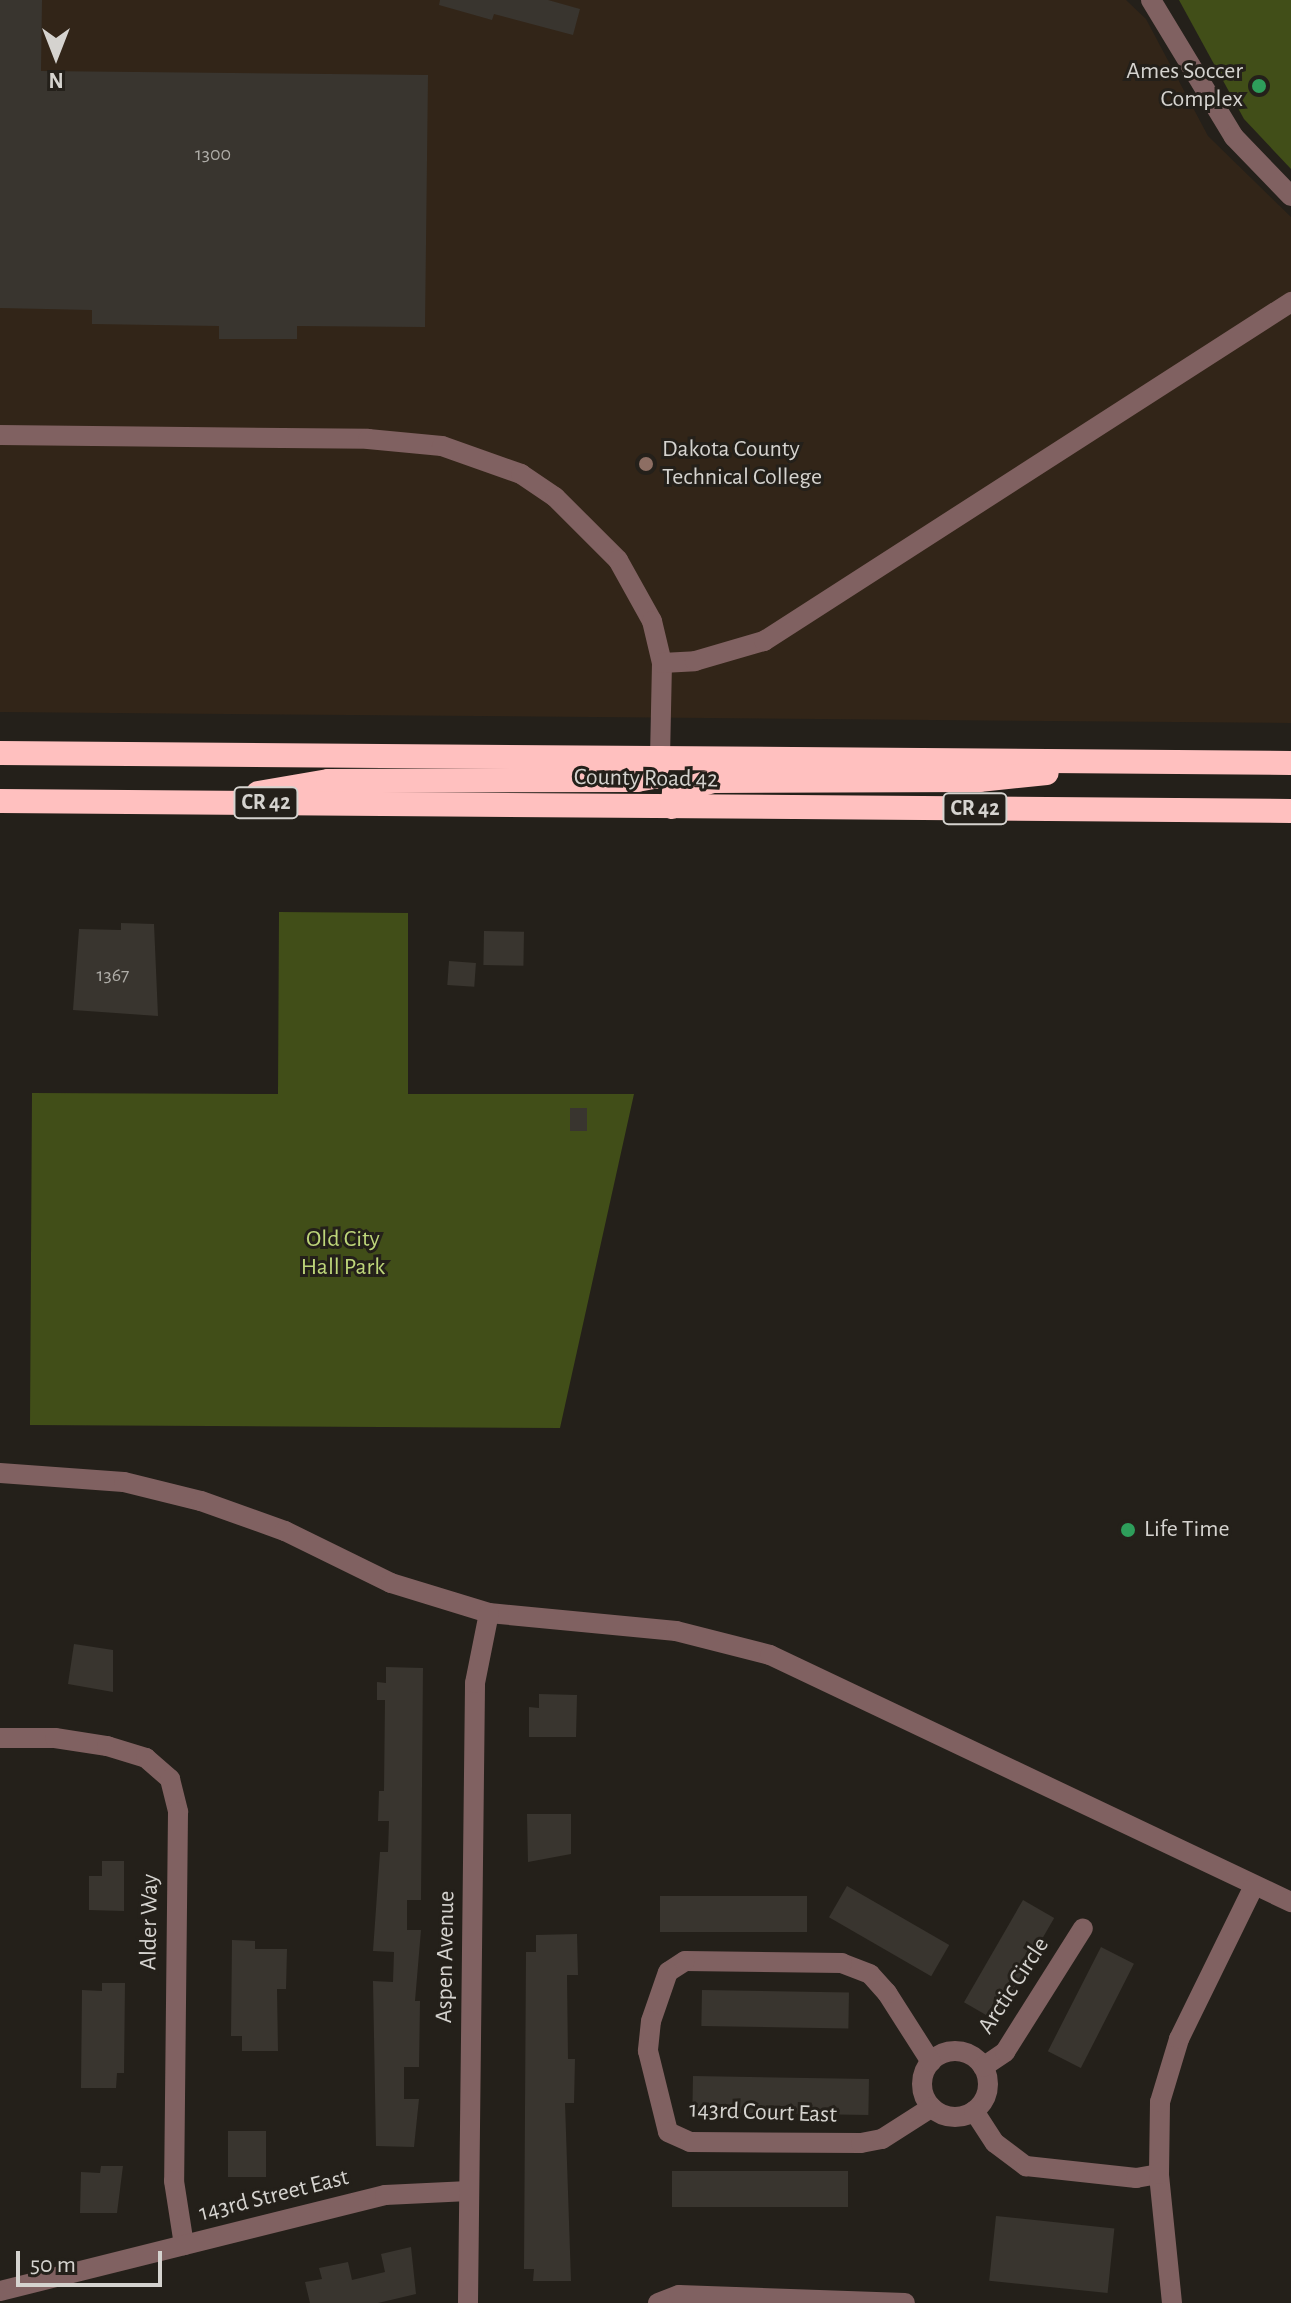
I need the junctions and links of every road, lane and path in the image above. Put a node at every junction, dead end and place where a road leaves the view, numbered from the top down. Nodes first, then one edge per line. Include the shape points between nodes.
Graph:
1 (1151, 0) edge
2 (1291, 196) edge
3 (1291, 302) edge
4 (0, 435) edge
5 (662, 663) junction
6 (0, 753) edge
7 (660, 758) junction
8 (1092, 762) junction
9 (1291, 763) edge
10 (0, 801) edge
11 (211, 803) junction
12 (672, 807) junction
13 (1291, 811) edge
14 (0, 1473) edge
15 (489, 1613) junction
16 (0, 1738) edge
17 (1253, 1888) junction
18 (1291, 1902) edge
19 (1083, 1928) dead end
20 (931, 2062) junction
21 (983, 2067) junction
22 (932, 2107) junction
23 (974, 2111) junction
24 (1159, 2174) junction
25 (469, 2191) junction
26 (184, 2245) junction
27 (0, 2291) edge
28 (468, 2303) edge
29 (658, 2303) edge
30 (905, 2303) edge
31 (1172, 2303) edge

1 - 2 street via 1234,137
3 - 5 street via 764,641 695,661
4 - 5 street via 368,439 477,455 521,474 555,497 618,560 652,621
5 - 7 street
6 - 7 highway, County Road 42 / CR 42
7 - 8 highway, County Road 42 / CR 42
7 - 11 highway via 654,777 637,780 328,781
8 - 9 highway, County Road 42 / CR 42
8 - 12 highway via 1030,777 979,780 713,781 674,792
10 - 11 highway, County Road 42 / CR 42
11 - 12 highway, County Road 42 / CR 42
12 - 13 highway, County Road 42 / CR 42
14 - 15 street via 124,1482 201,1501 285,1531 391,1583
15 - 17 street via 676,1631 770,1655
15 - 25 street, Aspen Avenue via 475,1683
16 - 26 street, Alder Way via 55,1738 107,1746 146,1758 170,1779 178,1812 174,2181
17 - 18 street
17 - 24 street via 1179,2039 1160,2102
19 - 21 street, Arctic Circle via 1005,2052
20 - 21 street via 958,2052
20 - 22 street via 923,2084
20 - 22 street, 143rd Court East via 870,1974 842,1963 685,1961 668,1972 651,2021 648,2051 668,2132 690,2142 861,2143 882,2139
21 - 23 street via 988,2091
22 - 23 street via 952,2117
23 - 24 street via 995,2143 1026,2166 1125,2178
24 - 31 street
25 - 26 street, 143rd Street East via 385,2195
25 - 28 street, Aspen Avenue
26 - 27 street, 143rd Street East
29 - 30 street via 679,2295

